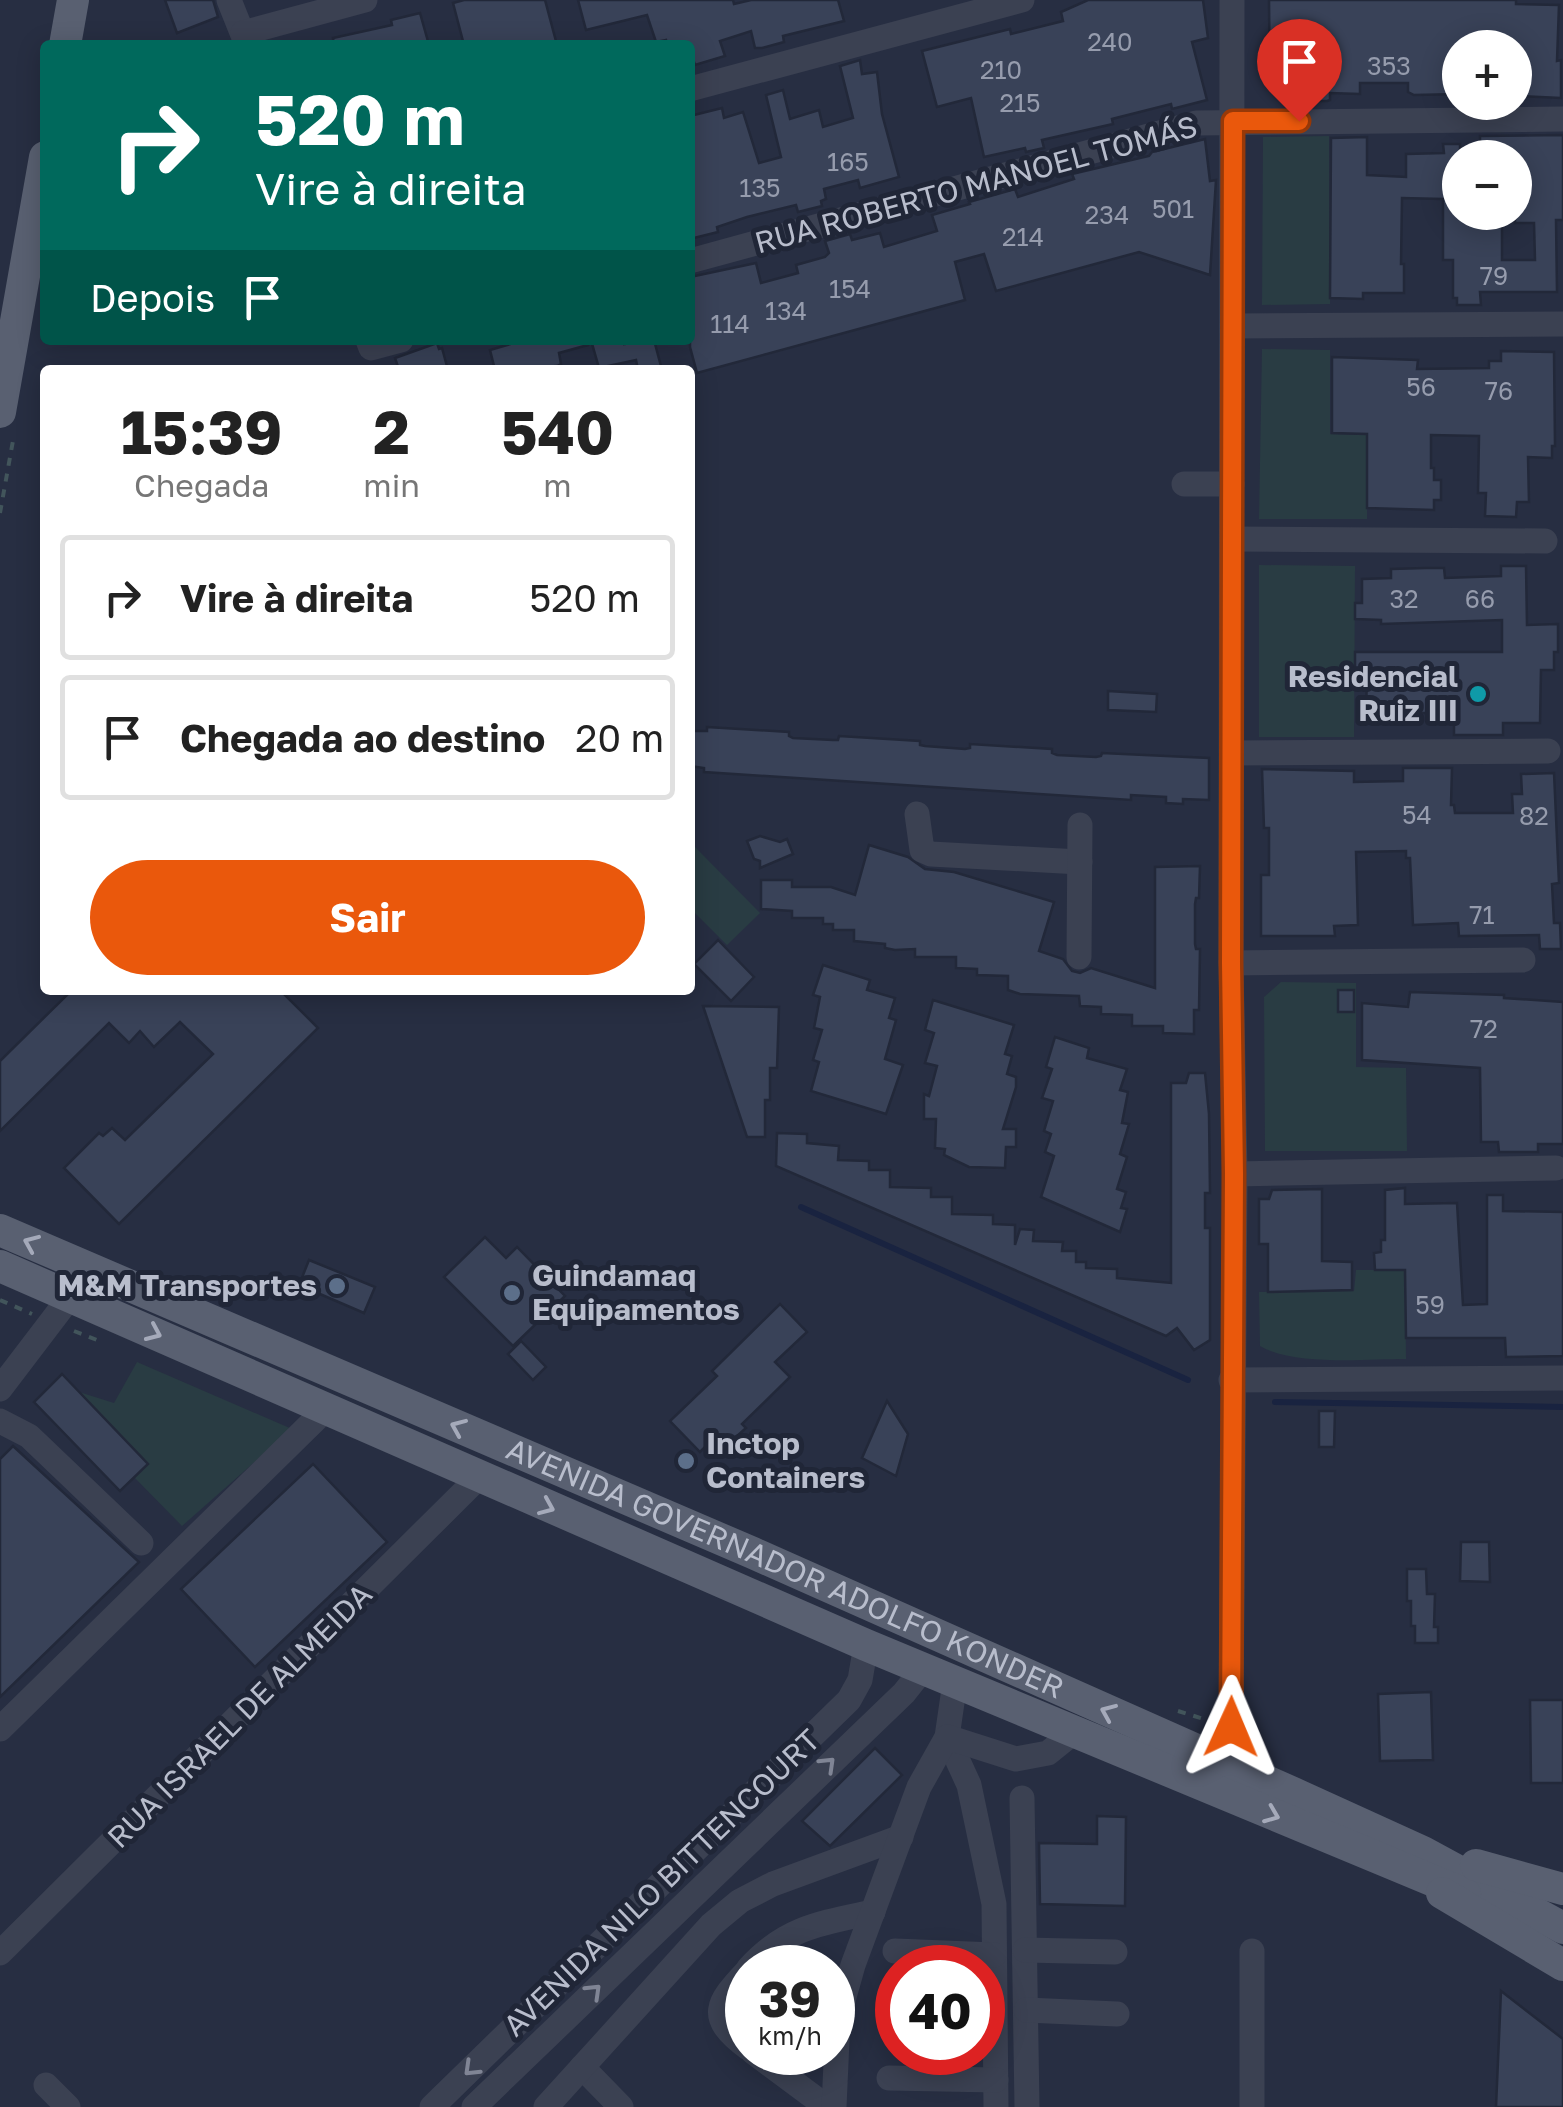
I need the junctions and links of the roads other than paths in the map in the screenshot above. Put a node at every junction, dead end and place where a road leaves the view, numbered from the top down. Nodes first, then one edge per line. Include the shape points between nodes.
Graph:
1 (73, 0) edge
2 (229, 0) edge
3 (365, 0) edge
4 (1022, 0) edge
5 (1232, 0) edge
6 (245, 39) edge
7 (66, 40) edge
8 (695, 88) edge
9 (1563, 119) edge
10 (1233, 121) junction
11 (40, 185) edge
12 (695, 260) edge
13 (1563, 324) edge
14 (1232, 326) junction
15 (0, 412) edge
16 (1184, 484) dead end
17 (1232, 484) junction
18 (1232, 539) junction
19 (1545, 541) dead end
20 (1548, 751) dead end
21 (1232, 753) junction
22 (918, 814) dead end
23 (1080, 825) dead end
24 (1080, 862) junction
25 (1079, 957) dead end
26 (1523, 960) dead end
27 (1231, 963) junction
28 (1556, 1168) dead end
29 (1234, 1174) junction
30 (0, 1230) edge
31 (0, 1266) edge
32 (70, 1297) junction
33 (1563, 1378) edge
34 (1231, 1380) junction
35 (0, 1389) edge
36 (326, 1408) junction
37 (0, 1421) edge
38 (478, 1478) junction
39 (140, 1543) dead end
40 (866, 1644) junction
41 (923, 1669) junction
42 (955, 1682) junction
43 (1231, 1727) junction
44 (0, 1729) edge
45 (1074, 1732) junction
46 (946, 1737) junction
47 (1197, 1751) junction
48 (1255, 1777) junction
49 (1022, 1798) dead end
50 (901, 1836) junction
51 (1416, 1862) junction
52 (1563, 1889) edge
53 (994, 1904) junction
54 (1024, 1905) junction
55 (873, 1912) junction
56 (1563, 1930) edge
57 (771, 1945) edge
58 (994, 1945) edge
59 (1025, 1950) junction
60 (1252, 1950) dead end
61 (1116, 1952) dead end
62 (0, 1953) edge
63 (1563, 1965) edge
64 (725, 1995) edge
65 (1026, 2010) junction
66 (1117, 2014) dead end
67 (725, 2029) edge
68 (582, 2067) junction
69 (785, 2075) edge
70 (996, 2075) edge
71 (889, 2078) dead end
72 (996, 2080) junction
73 (46, 2085) dead end
74 (68, 2107) edge
75 (432, 2107) edge
76 (474, 2107) edge
77 (546, 2107) edge
78 (621, 2107) edge
79 (830, 2107) edge
80 (996, 2107) edge
81 (1026, 2107) edge
82 (1252, 2107) edge

1 - 7 main road
2 - 6 street
3 - 6 street
4 - 8 street
5 - 10 street
9 - 10 street, RUA ROBERTO MANOEL TOMÁS
10 - 12 street, RUA ROBERTO MANOEL TOMÁS via 1196,123
10 - 14 street
11 - 15 main road
13 - 14 street
14 - 17 street
16 - 17 street
17 - 18 street
18 - 19 street
18 - 21 street
20 - 21 street
21 - 27 street
22 - 24 street via 919,842 932,854
23 - 24 street
24 - 25 street
26 - 27 street
27 - 29 street
28 - 29 street
29 - 34 street
47 -> 30 main road, AVENIDA GOVERNADOR ADOLFO KONDER
31 - 32 main road, AVENIDA GOVERNADOR ADOLFO KONDER
32 - 35 street
32 -> 36 main road, AVENIDA GOVERNADOR ADOLFO KONDER
33 - 34 street
34 - 43 street
36 - 38 main road, AVENIDA GOVERNADOR ADOLFO KONDER
36 - 44 street
37 - 39 street via 29,1436
38 -> 40 main road, AVENIDA GOVERNADOR ADOLFO KONDER
38 - 62 street, RUA ISRAEL DE ALMEIDA
40 - 41 main road, AVENIDA GOVERNADOR ADOLFO KONDER
40 -> 75 street, AVENIDA NILO BITTENCOURT via 849,1700
41 - 42 main road, AVENIDA GOVERNADOR ADOLFO KONDER
76 -> 41 street, AVENIDA NILO BITTENCOURT
42 - 45 main road, AVENIDA GOVERNADOR ADOLFO KONDER
42 - 46 street
43 - 47 street
43 - 48 street
45 - 46 street via 1048,1753 1016,1759
45 -> 51 main road, AVENIDA GOVERNADOR ADOLFO KONDER
46 - 50 street
46 - 53 street via 969,1785
47 - 48 main road, AVENIDA GOVERNADOR ADOLFO KONDER
48 - 51 main road, AVENIDA GOVERNADOR ADOLFO KONDER
49 - 54 street
50 - 55 street
50 - 68 street via 740,1901
51 - 52 main road
51 - 56 main road, AVENIDA GOVERNADOR ADOLFO KONDER
51 - 63 main road
53 - 54 street
53 - 58 street
54 - 59 street
55 - 57 street via 808,1926
55 - 79 street via 838,2018
59 - 61 street
59 - 65 street
60 - 82 street
64 - 67 street via 718,2014
65 - 66 street
65 - 81 street
68 - 77 street
68 - 78 street
69 - 79 street
70 - 72 street
71 - 72 street
72 - 80 street
73 - 74 street

